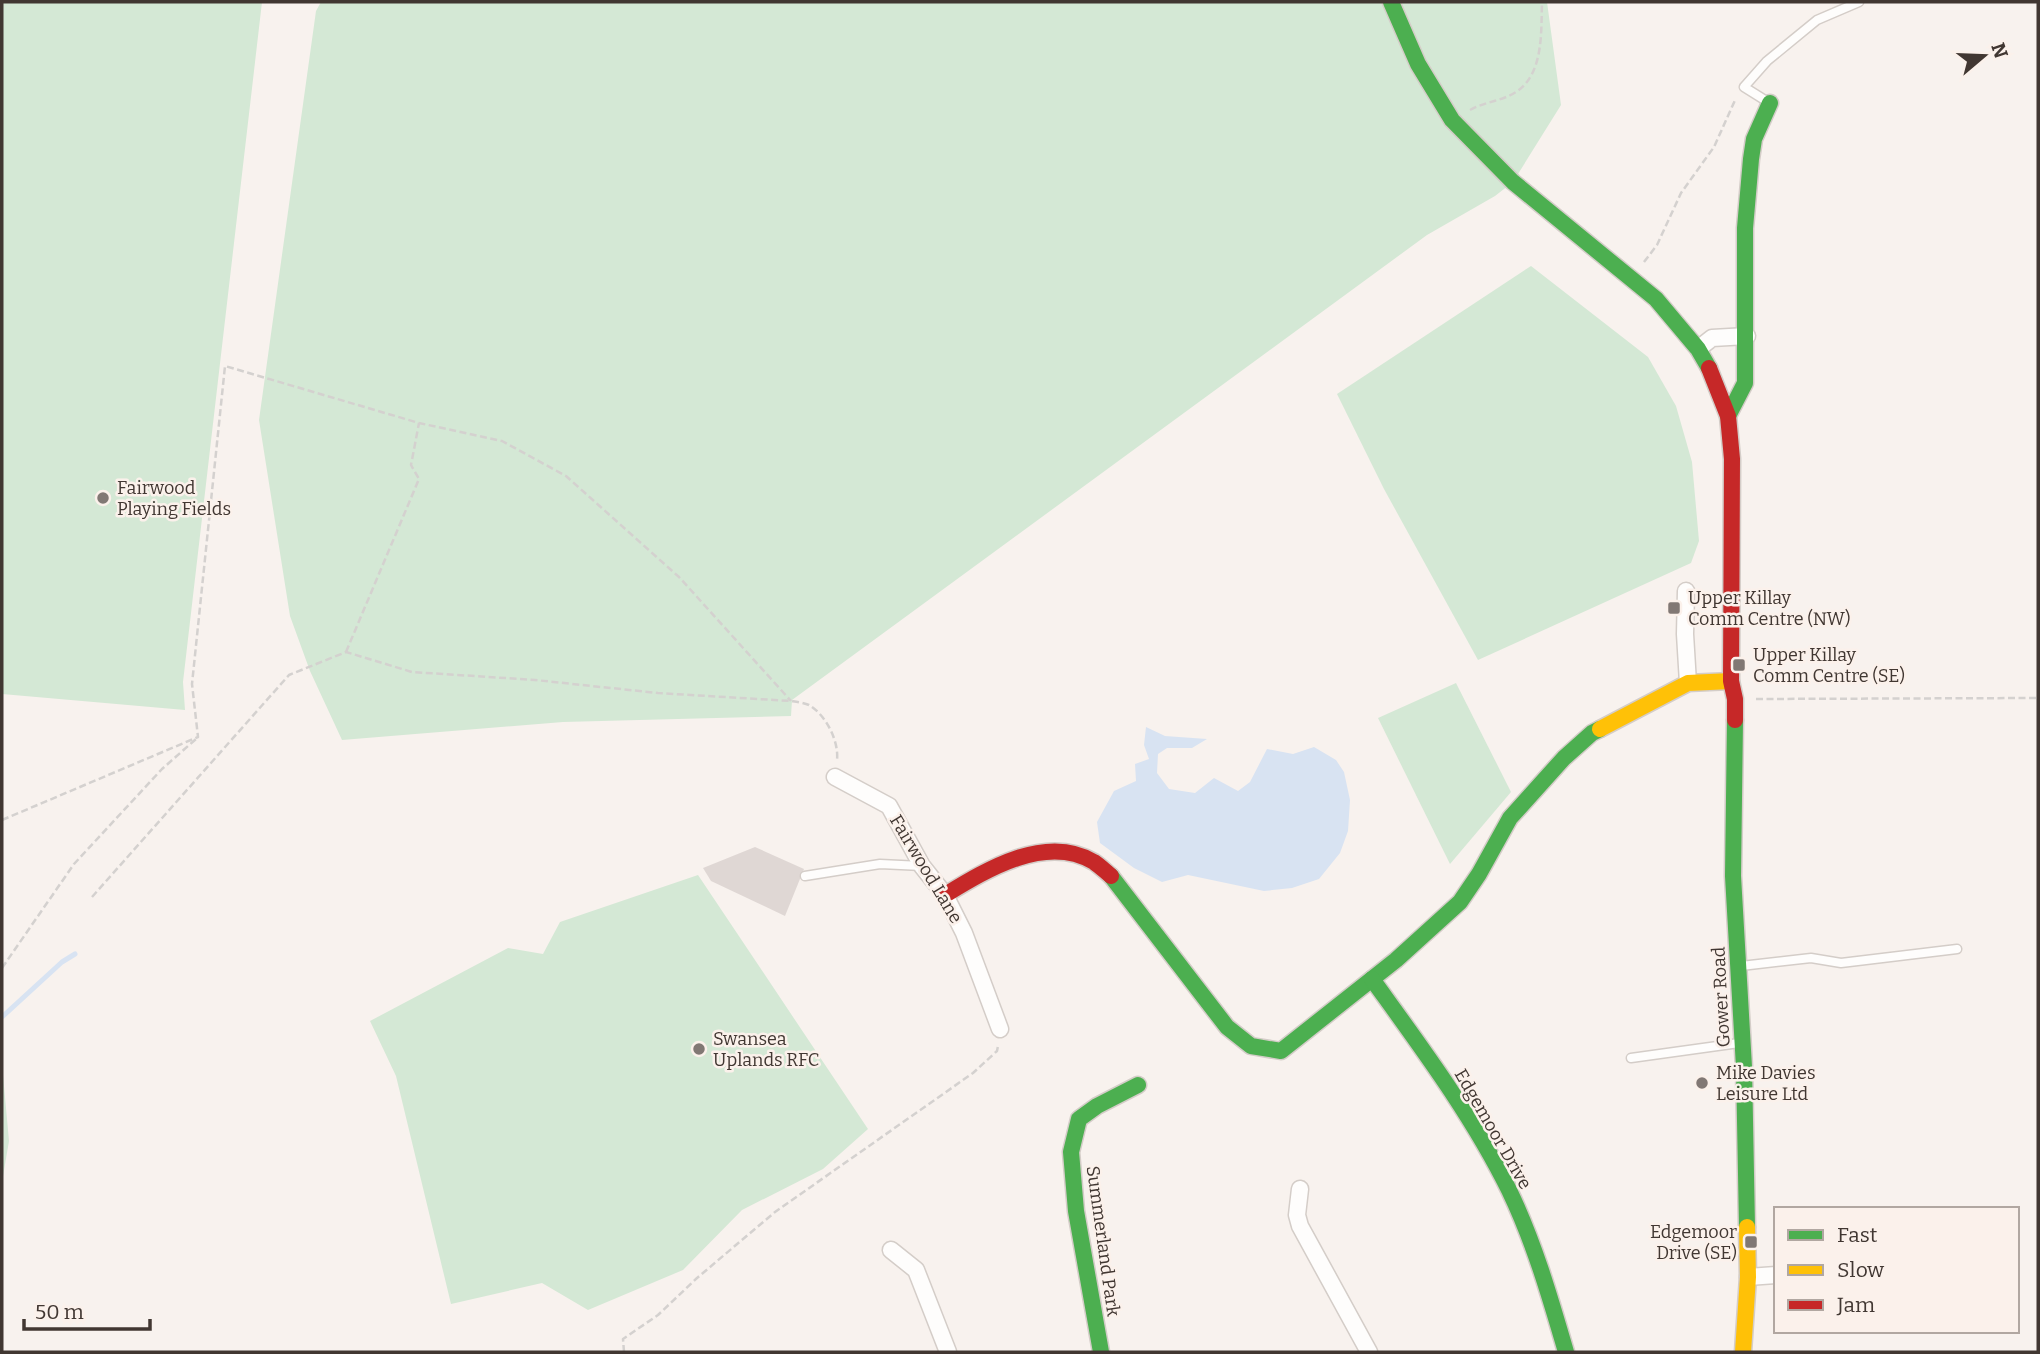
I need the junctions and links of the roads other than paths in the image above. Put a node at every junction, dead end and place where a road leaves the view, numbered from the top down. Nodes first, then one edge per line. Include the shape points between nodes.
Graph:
1 (1391, 2) edge
2 (1859, 2) edge
3 (1770, 103) joint
4 (1747, 336) junction
5 (1698, 349) junction
6 (1728, 416) junction
7 (1686, 591) dead end
8 (1731, 681) junction
9 (1688, 684) junction
10 (835, 778) road end
11 (922, 866) junction
12 (805, 876) dead end
13 (945, 895) junction
14 (1957, 949) dead end
15 (1738, 966) junction
16 (1372, 979) junction
17 (1000, 1028) road end
18 (1742, 1043) junction
19 (1631, 1058) dead end
20 (1138, 1085) dead end
21 (1300, 1189) dead end
22 (891, 1250) dead end
23 (1774, 1275) edge
24 (1748, 1277) junction
25 (948, 1352) edge
26 (1101, 1352) edge
27 (1369, 1352) edge
28 (1566, 1352) edge
29 (1743, 1352) edge

1 - 5 street, Gower Road via 1418,64 1452,121 1513,182 1656,299
2 - 3 lane via 1817,20 1767,61 1744,87
3 - 4 street via 1754,139 1751,159 1745,228
4 - 5 street via 1712,338
4 - 6 street via 1745,383
5 - 6 street, Gower Road
6 - 8 street, Gower Road via 1732,459
7 - 9 street
8 - 9 street
8 - 15 street, Gower Road via 1735,699
9 - 16 street via 1592,733 1564,758 1510,818 1460,902
10 - 11 street, Fairwood Lane via 889,806
11 - 12 lane via 880,864
11 - 13 street, Fairwood Lane
13 - 16 street via 1026,855 1063,852 1091,860 1112,877 1227,1027 1251,1046 1281,1051
13 - 17 street, Fairwood Lane
14 - 15 lane via 1841,963 1811,958
15 - 18 street, Gower Road
16 - 28 street, Edgemoor Drive via 1486,1147 1509,1192
18 - 19 lane
18 - 24 street, Gower Road
20 - 26 street, Summerland Park via 1079,1119 1072,1152 1076,1211
21 - 27 street via 1300,1226
22 - 25 street via 916,1270
23 - 24 street
24 - 29 street, Gower Road

